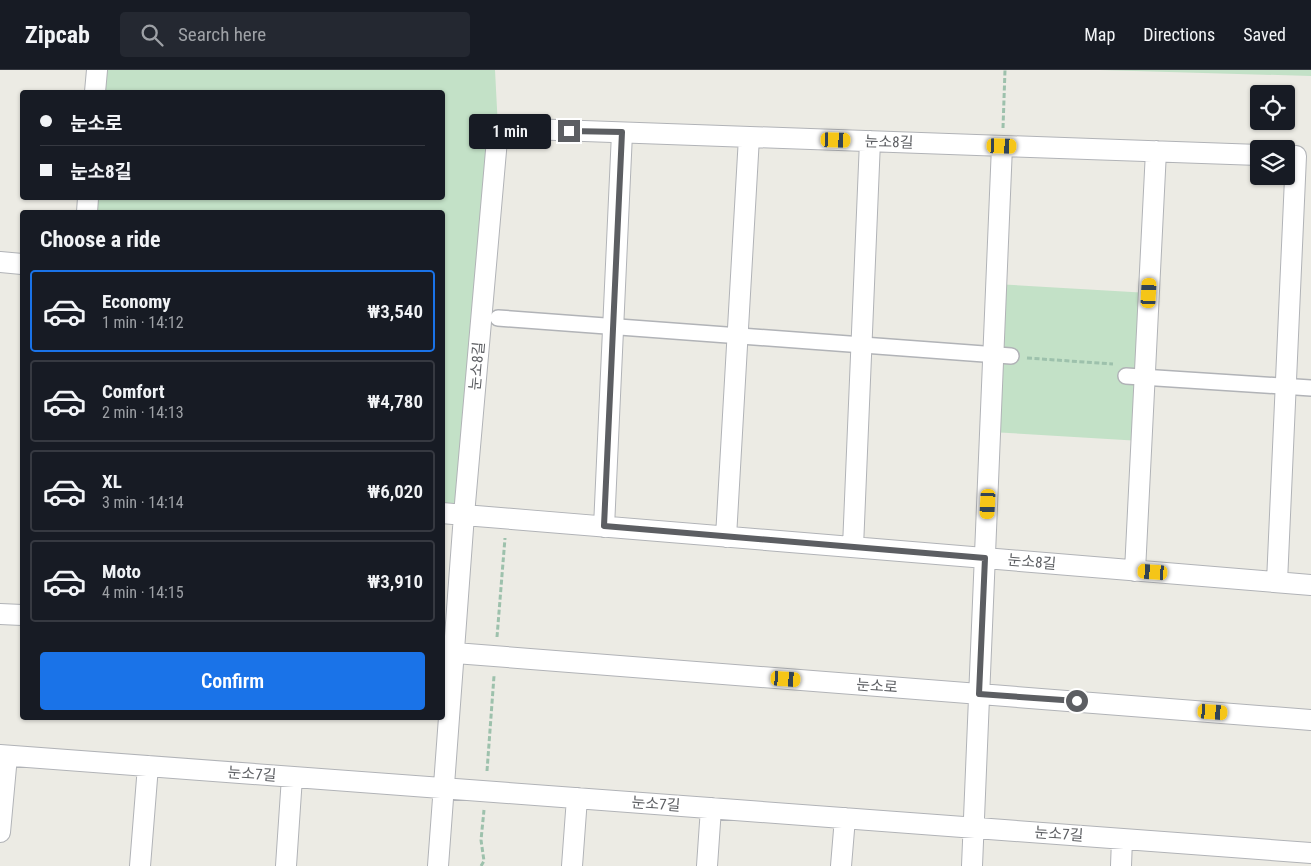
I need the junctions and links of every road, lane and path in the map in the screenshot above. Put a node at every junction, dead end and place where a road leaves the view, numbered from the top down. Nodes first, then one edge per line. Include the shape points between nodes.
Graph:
1 (97, 70) edge
2 (1005, 70) edge
3 (95, 90) edge
4 (622, 132) junction
5 (749, 137) junction
6 (870, 141) junction
7 (1002, 146) junction
8 (1156, 151) junction
9 (1250, 154) edge
10 (1298, 156) edge
11 (0, 262) edge
12 (20, 264) edge
13 (498, 318) dead end
14 (613, 327) junction
15 (738, 336) junction
16 (862, 345) junction
17 (1002, 356) junction
18 (1136, 377) junction
19 (1286, 386) junction
20 (1311, 388) edge
21 (445, 513) edge
22 (464, 515) junction
23 (604, 526) junction
24 (505, 535) dead end
25 (726, 537) junction
26 (853, 547) junction
27 (985, 558) junction
28 (1135, 571) junction
29 (1276, 582) junction
30 (1311, 585) edge
31 (0, 614) edge
32 (20, 616) edge
33 (448, 652) edge
34 (496, 656) junction
35 (979, 694) junction
36 (1311, 720) edge
37 (4, 755) edge
38 (148, 766) junction
39 (292, 777) junction
40 (444, 788) junction
41 (485, 791) junction
42 (577, 798) junction
43 (711, 808) junction
44 (845, 818) junction
45 (974, 828) junction
46 (0, 832) edge
47 (1122, 839) junction
48 (1311, 853) edge
49 (1265, 858) edge
50 (140, 866) edge
51 (286, 866) edge
52 (438, 866) edge
53 (481, 866) edge
54 (572, 866) edge
55 (707, 866) edge
56 (841, 866) edge
57 (972, 866) edge
58 (1121, 866) edge

1 - 3 street
2 - 7 path
4 - 5 street, 눈소8길
4 - 14 street
4 - 22 street, 눈소8길 via 498,128
5 - 6 street, 눈소8길
5 - 15 street
6 - 7 street, 눈소8길
6 - 16 street
7 - 8 street, 눈소8길
7 - 17 street
8 - 9 street, 눈소8길
8 - 18 street
10 - 19 street
11 - 12 street
13 - 14 street
14 - 15 street
14 - 23 street
15 - 16 street
15 - 25 street
16 - 17 street
16 - 26 street
17 - 18 path via 1127,365
17 - 27 street
18 - 19 street
18 - 28 street
19 - 20 street
19 - 29 street
21 - 22 street
22 - 23 street, 눈소8길
22 - 33 street
23 - 25 street, 눈소8길
24 - 34 path
25 - 26 street, 눈소8길
26 - 27 street, 눈소8길
27 - 28 street, 눈소8길
27 - 35 street
28 - 29 street, 눈소8길
29 - 30 street, 눈소8길
31 - 32 street
33 - 34 street, 눈소로
33 - 40 street
34 - 35 street, 눈소로
34 - 41 path
35 - 36 street, 눈소로
35 - 45 street
37 - 38 street, 눈소7길
37 - 46 street
38 - 39 street, 눈소7길
38 - 50 street
39 - 40 street, 눈소7길
39 - 51 street
40 - 41 street, 눈소7길
40 - 52 street
41 - 42 street, 눈소7길
41 - 53 path via 481,840 484,861
42 - 43 street, 눈소7길
42 - 54 street
43 - 44 street, 눈소7길
43 - 55 street
44 - 45 street, 눈소7길
44 - 56 street
45 - 47 street, 눈소7길
45 - 57 street
47 - 49 street, 눈소7길
47 - 58 street
48 - 49 street, 눈소7길

